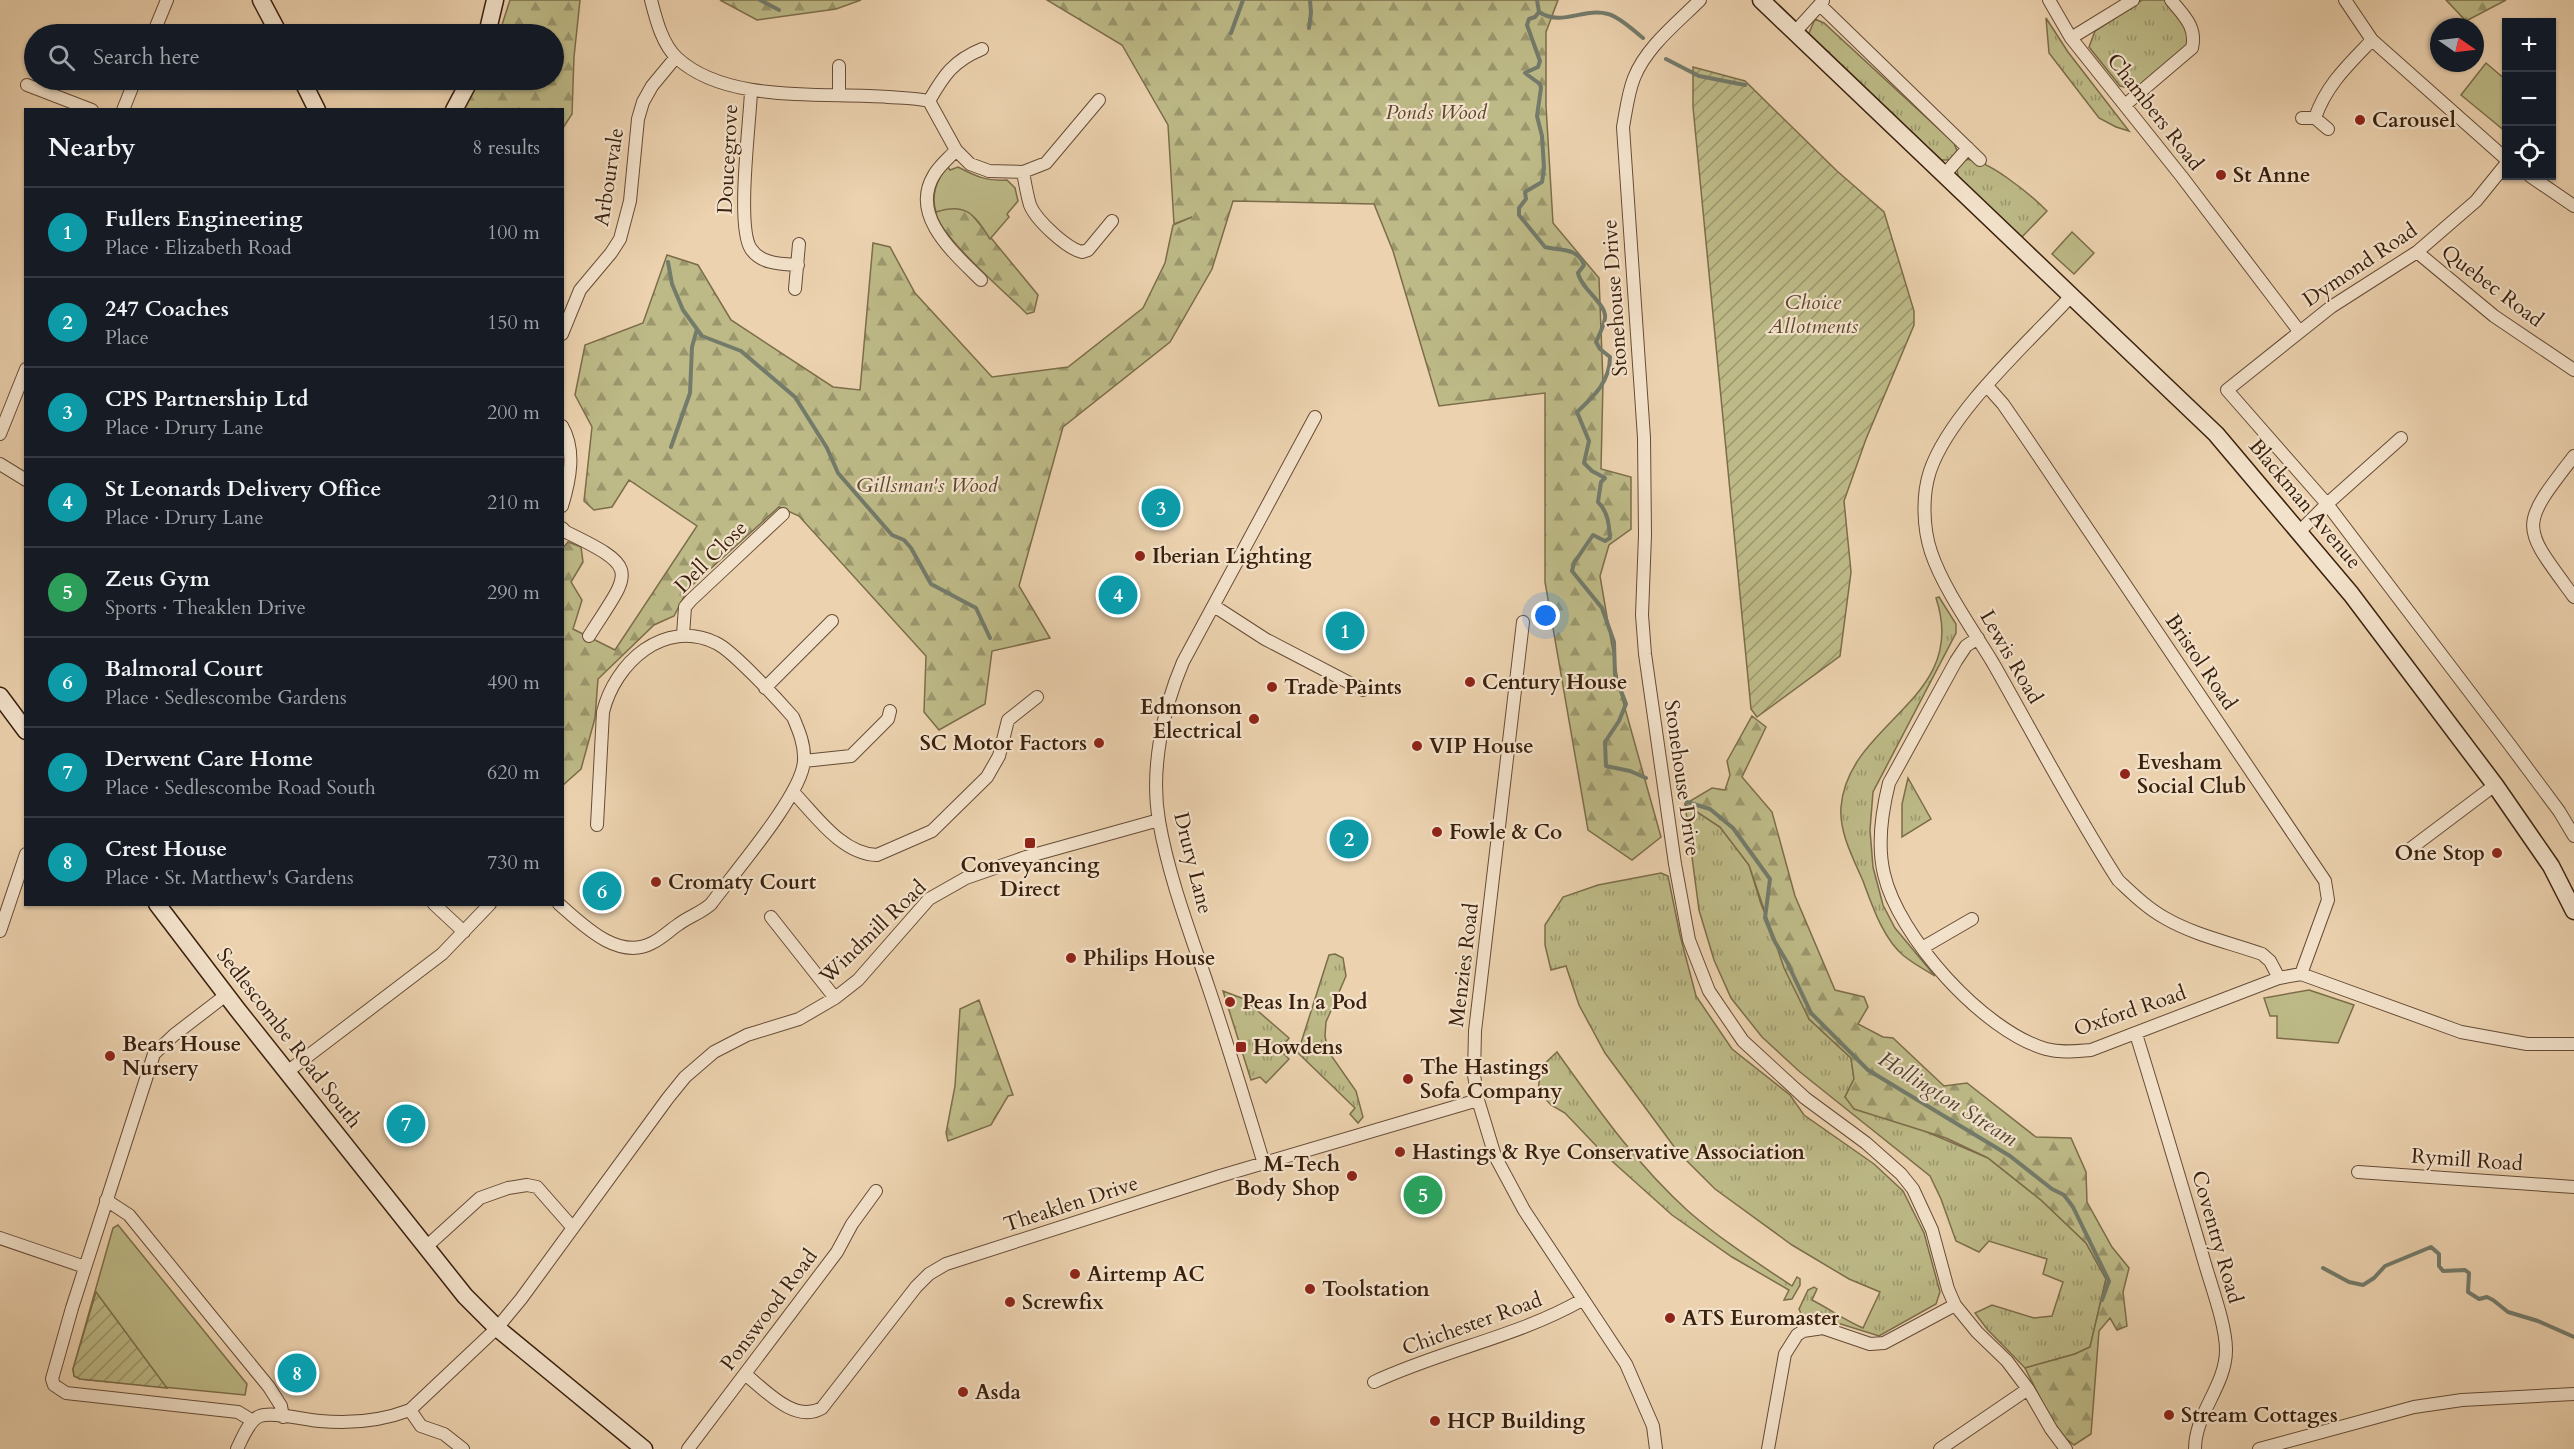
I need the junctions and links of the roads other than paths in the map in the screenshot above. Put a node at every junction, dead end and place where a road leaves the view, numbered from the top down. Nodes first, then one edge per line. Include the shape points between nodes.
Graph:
1 (167, 0) edge
2 (261, 0) edge
3 (495, 0) edge
4 (651, 0) edge
5 (1700, 0) edge
6 (1761, 0) edge
7 (2049, 0) edge
8 (2133, 0) edge
9 (2171, 0) edge
10 (2345, 0) edge
11 (1822, 2) edge
12 (157, 24) edge
13 (274, 24) edge
14 (489, 24) edge
15 (1795, 32) junction
16 (2071, 38) junction
17 (2372, 40) junction
18 (982, 49) dead end
19 (676, 57) junction
20 (839, 66) dead end
21 (54, 90) edge
22 (131, 90) edge
23 (307, 90) edge
24 (465, 90) edge
25 (752, 91) junction
26 (839, 93) junction
27 (1099, 100) dead end
28 (929, 101) junction
29 (2126, 105) junction
30 (88, 108) edge
31 (124, 108) edge
32 (316, 108) edge
33 (455, 108) edge
34 (2302, 118) dead end
35 (2315, 118) junction
36 (2328, 129) dead end
37 (1968, 148) junction
38 (956, 150) junction
39 (2502, 155) edge
40 (1980, 160) dead end
41 (2502, 169) edge
42 (1023, 172) junction
43 (1945, 174) junction
44 (2536, 180) edge
45 (2574, 206) edge
46 (1112, 220) dead end
47 (799, 244) dead end
48 (2417, 252) junction
49 (798, 265) junction
50 (981, 280) dead end
51 (795, 289) dead end
52 (2072, 295) junction
53 (564, 329) edge
54 (2299, 331) junction
55 (2574, 370) edge
56 (24, 374) edge
57 (1987, 386) junction
58 (2227, 390) joint
59 (1315, 417) dead end
60 (564, 430) edge
61 (0, 434) edge
62 (2401, 438) dead end
63 (2574, 456) edge
64 (0, 464) edge
65 (24, 479) edge
66 (564, 496) edge
67 (2327, 504) junction
68 (783, 514) dead end
69 (564, 530) edge
70 (2300, 531) junction
71 (2574, 597) edge
72 (1214, 606) junction
73 (832, 621) dead end
74 (1523, 622) dead end
75 (683, 635) junction
76 (589, 636) dead end
77 (1978, 638) junction
78 (765, 688) junction
79 (1363, 690) dead end
80 (0, 696) edge
81 (1036, 697) dead end
82 (890, 711) dead end
83 (24, 728) edge
84 (804, 761) junction
85 (2495, 785) junction
86 (794, 793) junction
87 (1159, 820) junction
88 (597, 825) dead end
89 (2574, 836) edge
90 (2406, 852) dead end
91 (24, 860) edge
92 (158, 906) edge
93 (436, 906) edge
94 (488, 906) edge
95 (562, 906) edge
96 (2574, 911) edge
97 (771, 916) dead end
98 (1972, 919) dead end
99 (0, 931) edge
100 (464, 932) junction
101 (1922, 948) junction
102 (2301, 974) junction
103 (2279, 978) junction
104 (226, 995) junction
105 (835, 998) junction
106 (2136, 1034) junction
107 (2574, 1044) edge
108 (286, 1072) junction
109 (1478, 1100) junction
110 (1264, 1164) junction
111 (2358, 1173) dead end
112 (2574, 1187) edge
113 (876, 1191) dead end
114 (106, 1200) junction
115 (573, 1228) junction
116 (0, 1238) edge
117 (426, 1247) junction
118 (85, 1267) junction
119 (1582, 1300) junction
120 (1955, 1305) junction
121 (496, 1328) junction
122 (745, 1374) junction
123 (1374, 1382) dead end
124 (2028, 1389) junction
125 (2574, 1394) edge
126 (410, 1410) junction
127 (283, 1417) junction
128 (253, 1421) junction
129 (237, 1449) edge
130 (464, 1449) edge
131 (645, 1449) edge
132 (688, 1449) edge
133 (1656, 1449) edge
134 (1768, 1449) edge
135 (1940, 1449) edge
136 (2066, 1449) edge
137 (2195, 1449) edge
138 (2259, 1449) edge

1 - 12 street
2 - 13 street
3 - 14 street
4 - 19 street via 663,36
5 - 120 street, Stonehouse Drive via 1644,60 1634,77 1623,128 1644,438 1645,654 1689,940 1709,991 1743,1041 1805,1098 1866,1143 1913,1189 1932,1230
6 - 15 street, Blackman Avenue
7 - 16 street, Chambers Road
8 - 16 street
9 - 29 street via 2192,27 2192,48
10 - 17 street
11 - 15 street
11 - 37 street
15 - 43 street, Blackman Avenue
16 - 29 street, Chambers Road
17 - 35 street via 2333,81
17 - 39 street
18 - 28 street via 951,67
19 - 25 street via 709,78
19 - 53 street, Arbourvale via 643,102 630,201 620,239 580,290
20 - 26 street
21 - 30 street
22 - 31 street
23 - 32 street
24 - 33 street
25 - 26 street
25 - 49 street, Doucegrove via 743,213 745,236 763,260
26 - 28 street
27 - 42 street via 1046,163
28 - 38 street
29 - 54 street, Chambers Road
34 - 35 street
35 - 36 street
37 - 40 street
37 - 43 street
38 - 42 street via 970,164 989,171
38 - 50 street via 933,175 928,194 929,216 936,232
41 - 48 street, Dymond Road via 2476,201
42 - 46 street via 1035,214 1072,249 1088,250
43 - 52 street, Blackman Avenue
44 - 45 street
47 - 49 street
48 - 54 street, Dymond Road
48 - 55 street, Quebec Road via 2494,316
49 - 51 street
52 - 57 street, Lewis Road
52 - 70 street, Blackman Avenue via 2216,434
54 - 58 street, Dymond Road
56 - 61 street
57 - 77 street, Lewis Road via 1942,444 1929,472 1925,501 1931,552
57 - 102 street, Bristol Road via 2023,433 2325,881 2328,900
58 - 67 street, Blackman Avenue
59 - 72 street, Drury Lane
60 - 66 street via 571,459
62 - 67 street
63 - 71 street via 2547,490 2534,514 2532,530 2538,549
64 - 65 street
67 - 70 street
67 - 89 street, Blackman Avenue
68 - 75 street, Dell Close via 691,600 685,608
69 - 76 street via 616,559 623,571 622,583
70 - 85 street, Blackman Avenue
72 - 79 street via 1265,639
72 - 87 street, Drury Lane via 1170,694 1160,742
73 - 78 street
74 - 109 street, Menzies Road via 1475,1031
75 - 78 street via 723,647
75 - 88 street via 662,640 639,654 615,679 607,694
77 - 101 street, Oxford Road via 1966,646 1956,661 1899,762 1884,802 1884,875 1899,914
77 - 103 street, Lewis Road via 2118,880 2166,919 2262,954
78 - 84 street via 793,717 800,732
80 - 83 street
81 - 86 street via 1008,720 999,756 987,777 932,831 877,855 853,850 842,842
82 - 84 street via 888,719 851,756
84 - 86 street
85 - 90 street
85 - 96 street, Blackman Avenue via 2551,866
86 - 95 street via 711,904 651,943 624,948 612,944
87 - 105 street, Windmill Road via 966,878 929,899 858,980
87 - 110 street, Drury Lane via 1177,894
91 - 99 street
92 - 104 street, Sedlescombe Road South
93 - 100 street
94 - 100 street
97 - 105 street
98 - 101 street
100 - 108 street via 442,954
101 - 106 street, Oxford Road via 1976,1006 2024,1040 2045,1049 2066,1053 2091,1050
102 - 103 street, Oxford Road
102 - 107 street via 2461,1032 2527,1044
103 - 106 street, Oxford Road
104 - 108 street, Sedlescombe Road South
104 - 114 street via 154,1054
105 - 115 street, Windmill Road via 799,1019 747,1035 722,1048 685,1077
106 - 137 street, Coventry Road via 2226,1348 2221,1379 2202,1416
108 - 117 street, Sedlescombe Road South
109 - 110 street, Theaklen Drive
109 - 119 street, Menzies Road via 1495,1156 1524,1210
110 - 122 street, Theaklen Drive via 946,1264 916,1287 816,1411 790,1408
111 - 112 street, Rymill Road
113 - 122 street, Ponswood Road via 837,1252
114 - 118 street
114 - 127 street via 129,1215 196,1297 269,1387
115 - 117 street via 537,1187 527,1185 480,1198
115 - 121 street, Windmill Road
116 - 118 street
117 - 121 street, Sedlescombe Road South
118 - 128 street via 53,1373 54,1385 66,1393 238,1412
119 - 123 street, Chichester Road via 1555,1316
119 - 133 street, Menzies Road via 1626,1364 1653,1426
120 - 124 street, Stonehouse Drive
120 - 134 street via 1884,1343 1870,1344 1823,1328 1797,1335 1785,1354
121 - 126 street, Windmill Road
121 - 131 street, Sedlescombe Road South
122 - 132 street, Ponswood Road
124 - 135 street
124 - 136 street, Stonehouse Drive
125 - 138 street via 2462,1400 2414,1407
126 - 127 street via 358,1422
126 - 130 street via 421,1426 444,1434
127 - 128 street via 263,1415
128 - 129 street

